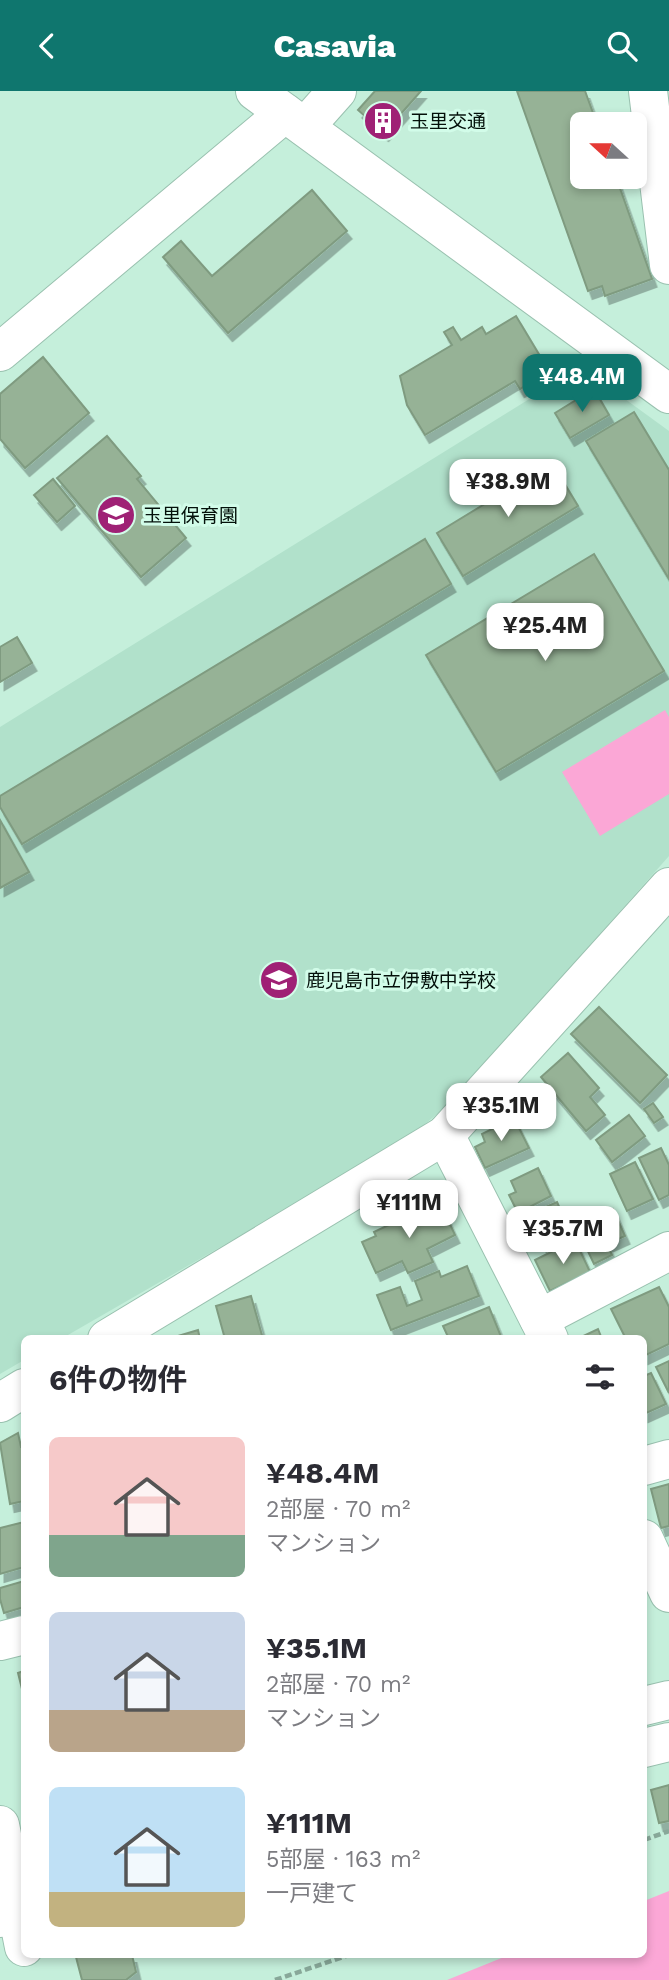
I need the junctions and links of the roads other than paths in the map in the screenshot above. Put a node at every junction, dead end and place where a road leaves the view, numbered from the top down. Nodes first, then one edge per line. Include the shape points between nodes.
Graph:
1 (337, 91) edge
2 (648, 91) edge
3 (282, 110) edge
4 (669, 265) edge
5 (0, 352) edge
6 (669, 394) edge
7 (669, 887) edge
8 (445, 1135) junction
9 (669, 1251) edge
10 (544, 1329) edge
11 (114, 1335) edge
12 (21, 1390) edge
13 (0, 1403) edge
14 (669, 1459) edge
15 (647, 1465) edge
16 (647, 1545) edge
17 (669, 1593) edge
18 (21, 1636) edge
19 (0, 1641) edge
20 (669, 1700) edge
21 (647, 1705) edge
22 (669, 1742) edge
23 (647, 1747) edge
24 (0, 1825) edge
25 (12, 1870) edge
26 (17, 1922) edge
27 (27, 1958) edge
28 (31, 1980) edge

1 - 3 main road
2 - 4 main road
3 - 5 main road
3 - 6 main road
7 - 8 main road
8 - 10 main road
8 - 11 main road
9 - 10 main road
12 - 13 main road
14 - 15 main road
16 - 17 main road
18 - 19 main road
20 - 21 main road
22 - 23 main road
24 - 25 main road
25 - 26 main road
27 - 28 main road

